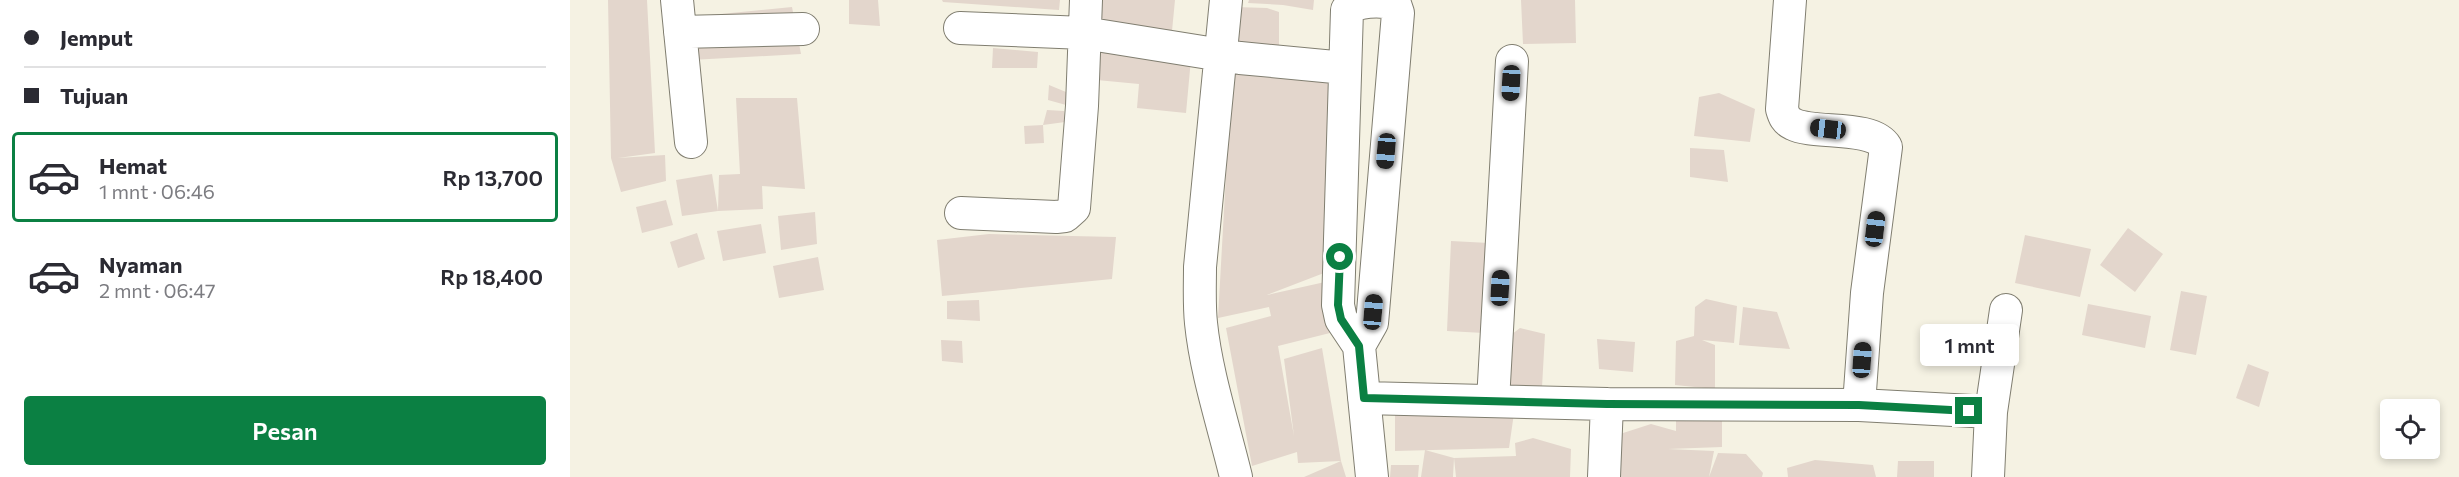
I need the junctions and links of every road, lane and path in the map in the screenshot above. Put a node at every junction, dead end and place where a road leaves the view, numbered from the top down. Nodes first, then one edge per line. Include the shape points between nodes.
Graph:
1 (677, 0) edge
2 (1086, 0) edge
3 (1226, 0) edge
4 (1790, 0) edge
5 (960, 28) dead end
6 (803, 29) dead end
7 (680, 32) junction
8 (1084, 33) junction
9 (1222, 55) junction
10 (1512, 61) dead end
11 (1345, 68) junction
12 (691, 142) dead end
13 (961, 213) dead end
14 (2006, 310) dead end
15 (1359, 346) junction
16 (1364, 398) junction
17 (1493, 401) junction
18 (1607, 404) junction
19 (1859, 405) junction
20 (1991, 412) junction
21 (1236, 477) edge
22 (1372, 477) edge
23 (1604, 477) edge
24 (1988, 477) edge

1 - 7 street
2 - 8 street
3 - 9 street
4 - 19 street via 1782,110 1785,119 1794,125 1873,138 1886,147 1867,294
5 - 8 street
6 - 7 street
7 - 12 street
8 - 9 street
8 - 13 street via 1074,208 1065,216 1056,217
9 - 11 street
9 - 21 street via 1200,267 1200,301 1207,356
10 - 17 street
11 - 15 street via 1338,305 1341,319
11 - 15 street via 1349,7 1358,0 1392,2 1398,13 1372,323
14 - 20 street
15 - 16 street
16 - 17 street
16 - 22 street
17 - 18 street
18 - 19 street
18 - 23 street
19 - 20 street
20 - 24 street

